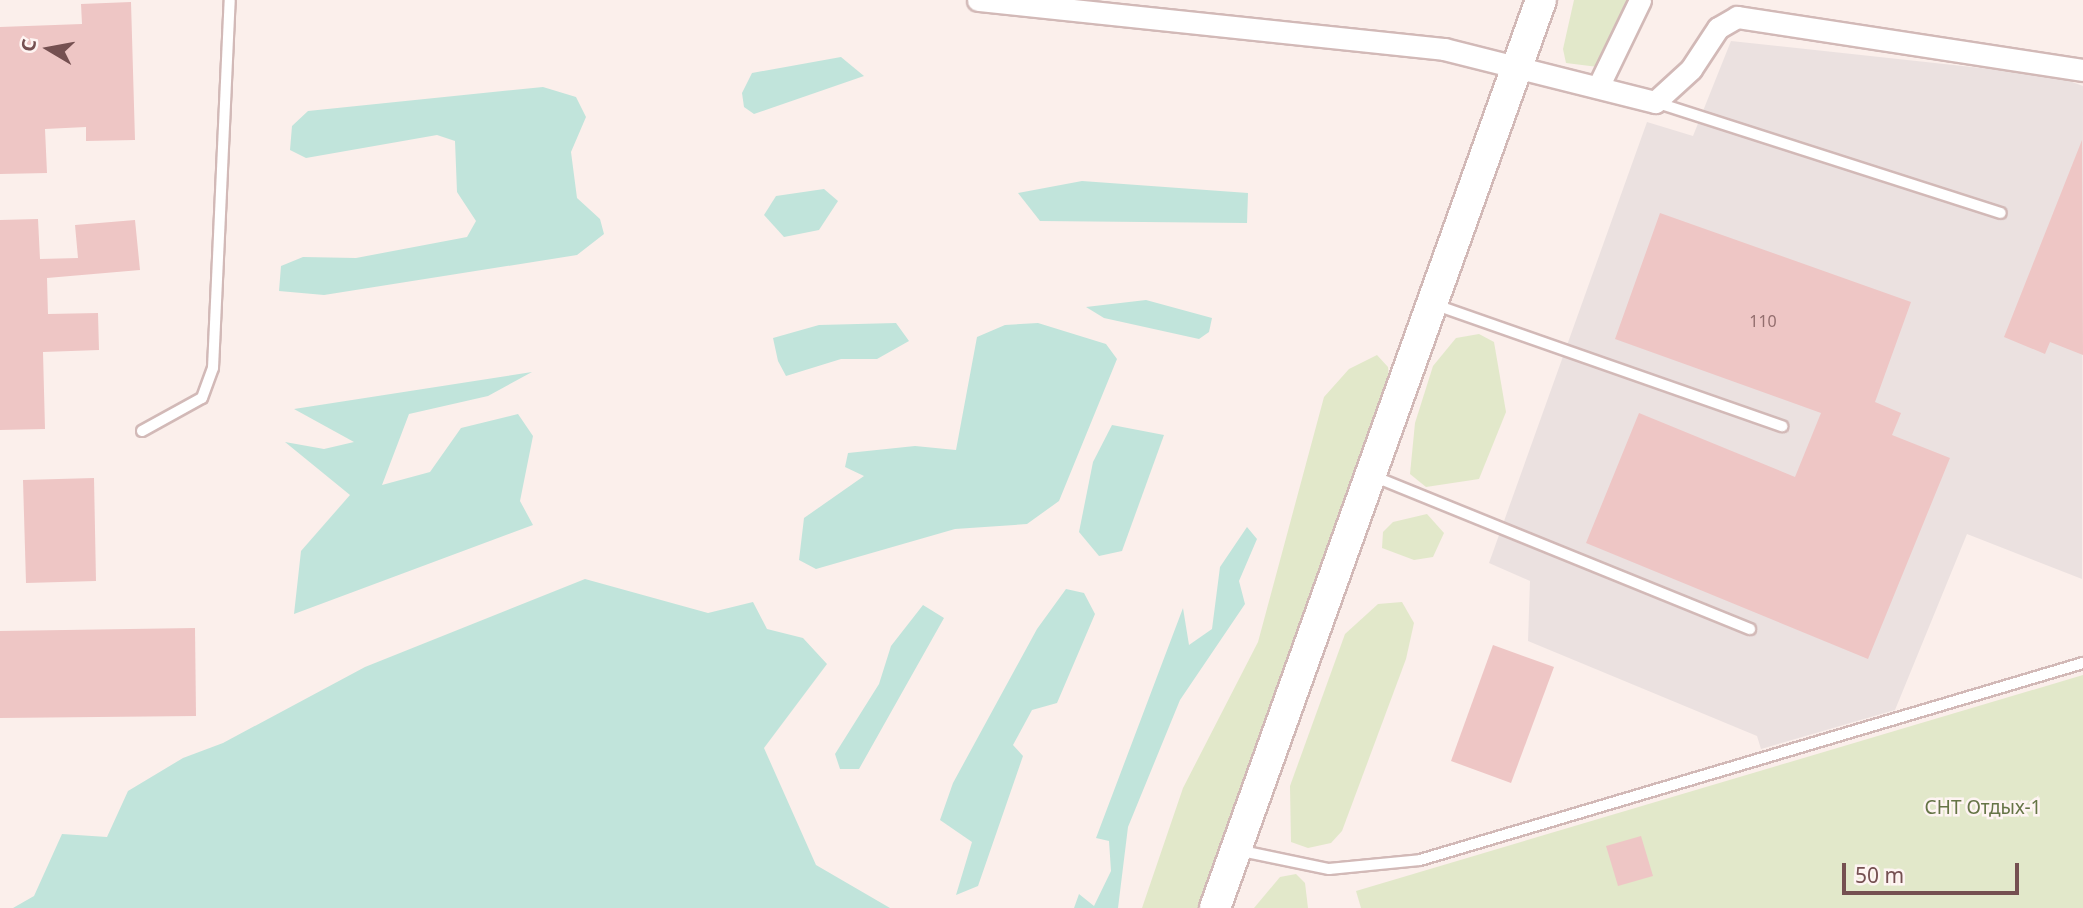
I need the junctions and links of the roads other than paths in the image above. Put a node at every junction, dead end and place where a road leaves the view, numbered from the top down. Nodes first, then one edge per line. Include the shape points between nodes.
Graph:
1 (230, 0) edge
2 (978, 0) edge
3 (1541, 0) edge
4 (1640, 0) edge
5 (1001, 1) edge
6 (1523, 64) junction
7 (2083, 70) edge
8 (1599, 85) junction
9 (1655, 102) junction
10 (2001, 213) dead end
11 (1436, 305) junction
12 (1782, 426) dead end
13 (142, 431) dead end
14 (1373, 476) junction
15 (1750, 629) dead end
16 (2083, 663) edge
17 (1237, 850) junction
18 (1215, 908) edge

1 - 13 lane via 213,368 202,398
2 - 5 street
3 - 6 main road
4 - 8 street
5 - 6 street via 1322,34
6 - 8 street
6 - 11 main road
7 - 9 street via 1737,17 1718,28 1691,69
8 - 9 street
9 - 10 lane
11 - 12 lane
11 - 14 main road
14 - 15 lane
14 - 17 main road
16 - 17 lane via 1420,860 1329,869
17 - 18 main road

